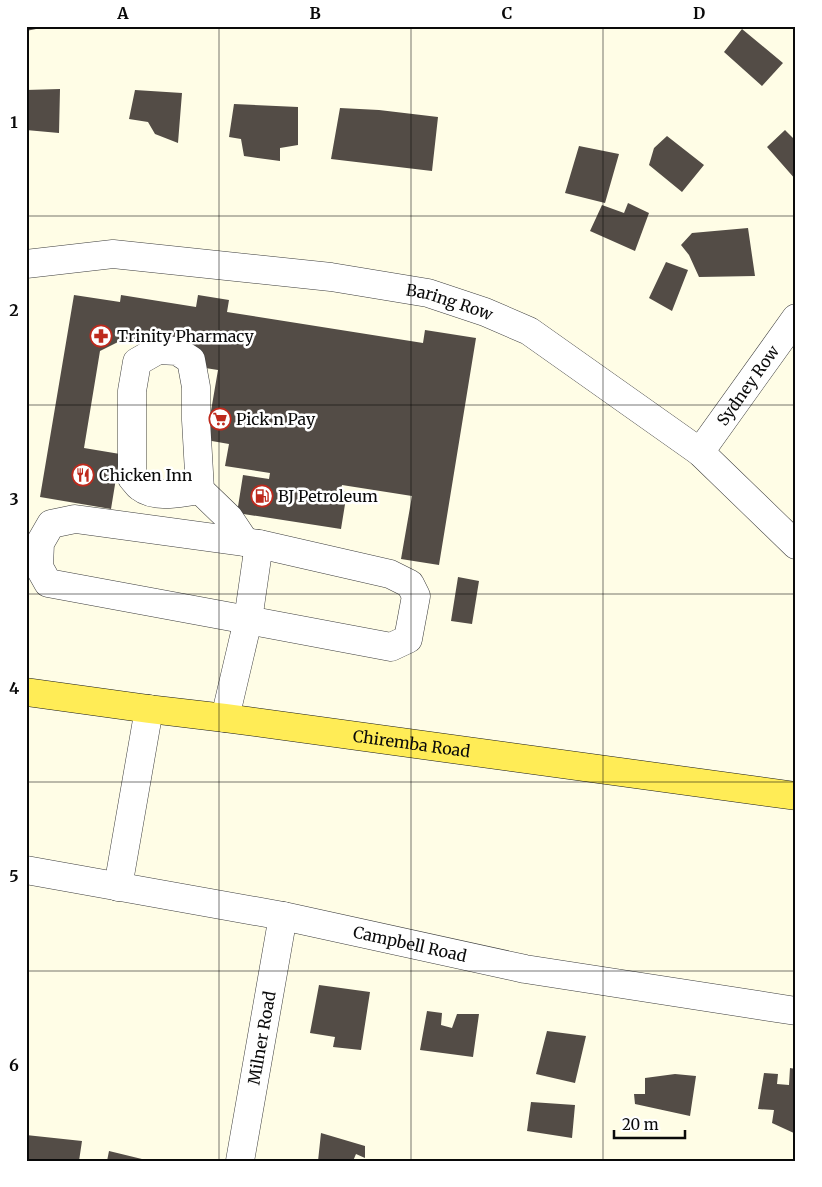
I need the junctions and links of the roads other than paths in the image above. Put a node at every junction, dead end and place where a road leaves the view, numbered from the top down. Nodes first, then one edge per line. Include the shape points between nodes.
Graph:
1 (26, 264) edge
2 (796, 318) edge
3 (700, 452) junction
4 (200, 490) junction
5 (252, 543) junction
6 (796, 545) edge
7 (248, 620) junction
8 (26, 692) edge
9 (149, 709) junction
10 (225, 718) junction
11 (796, 796) edge
12 (26, 870) edge
13 (118, 887) junction
14 (283, 916) junction
15 (796, 1011) edge
16 (240, 1161) edge

1 - 3 street, Baring Row via 113,254 331,277 428,293 529,331
2 - 3 street, Sydney Row
3 - 6 street, Baring Row
4 - 4 street via 196,387 191,360 178,351 158,350 137,362 132,391 132,478 141,488 156,493
4 - 5 street
5 - 7 street
5 - 7 street via 390,574 410,584 416,596 408,639 391,648
5 - 7 street via 74,519 51,524 40,543 39,568 48,583
7 - 10 street
8 - 9 main road, Chiremba Road
9 - 10 main road, Chiremba Road
9 - 13 street
10 - 11 main road, Chiremba Road
12 - 13 street, Campbell Road
13 - 14 street, Campbell Road
14 - 15 street, Campbell Road via 525,969
14 - 16 street, Milner Road

